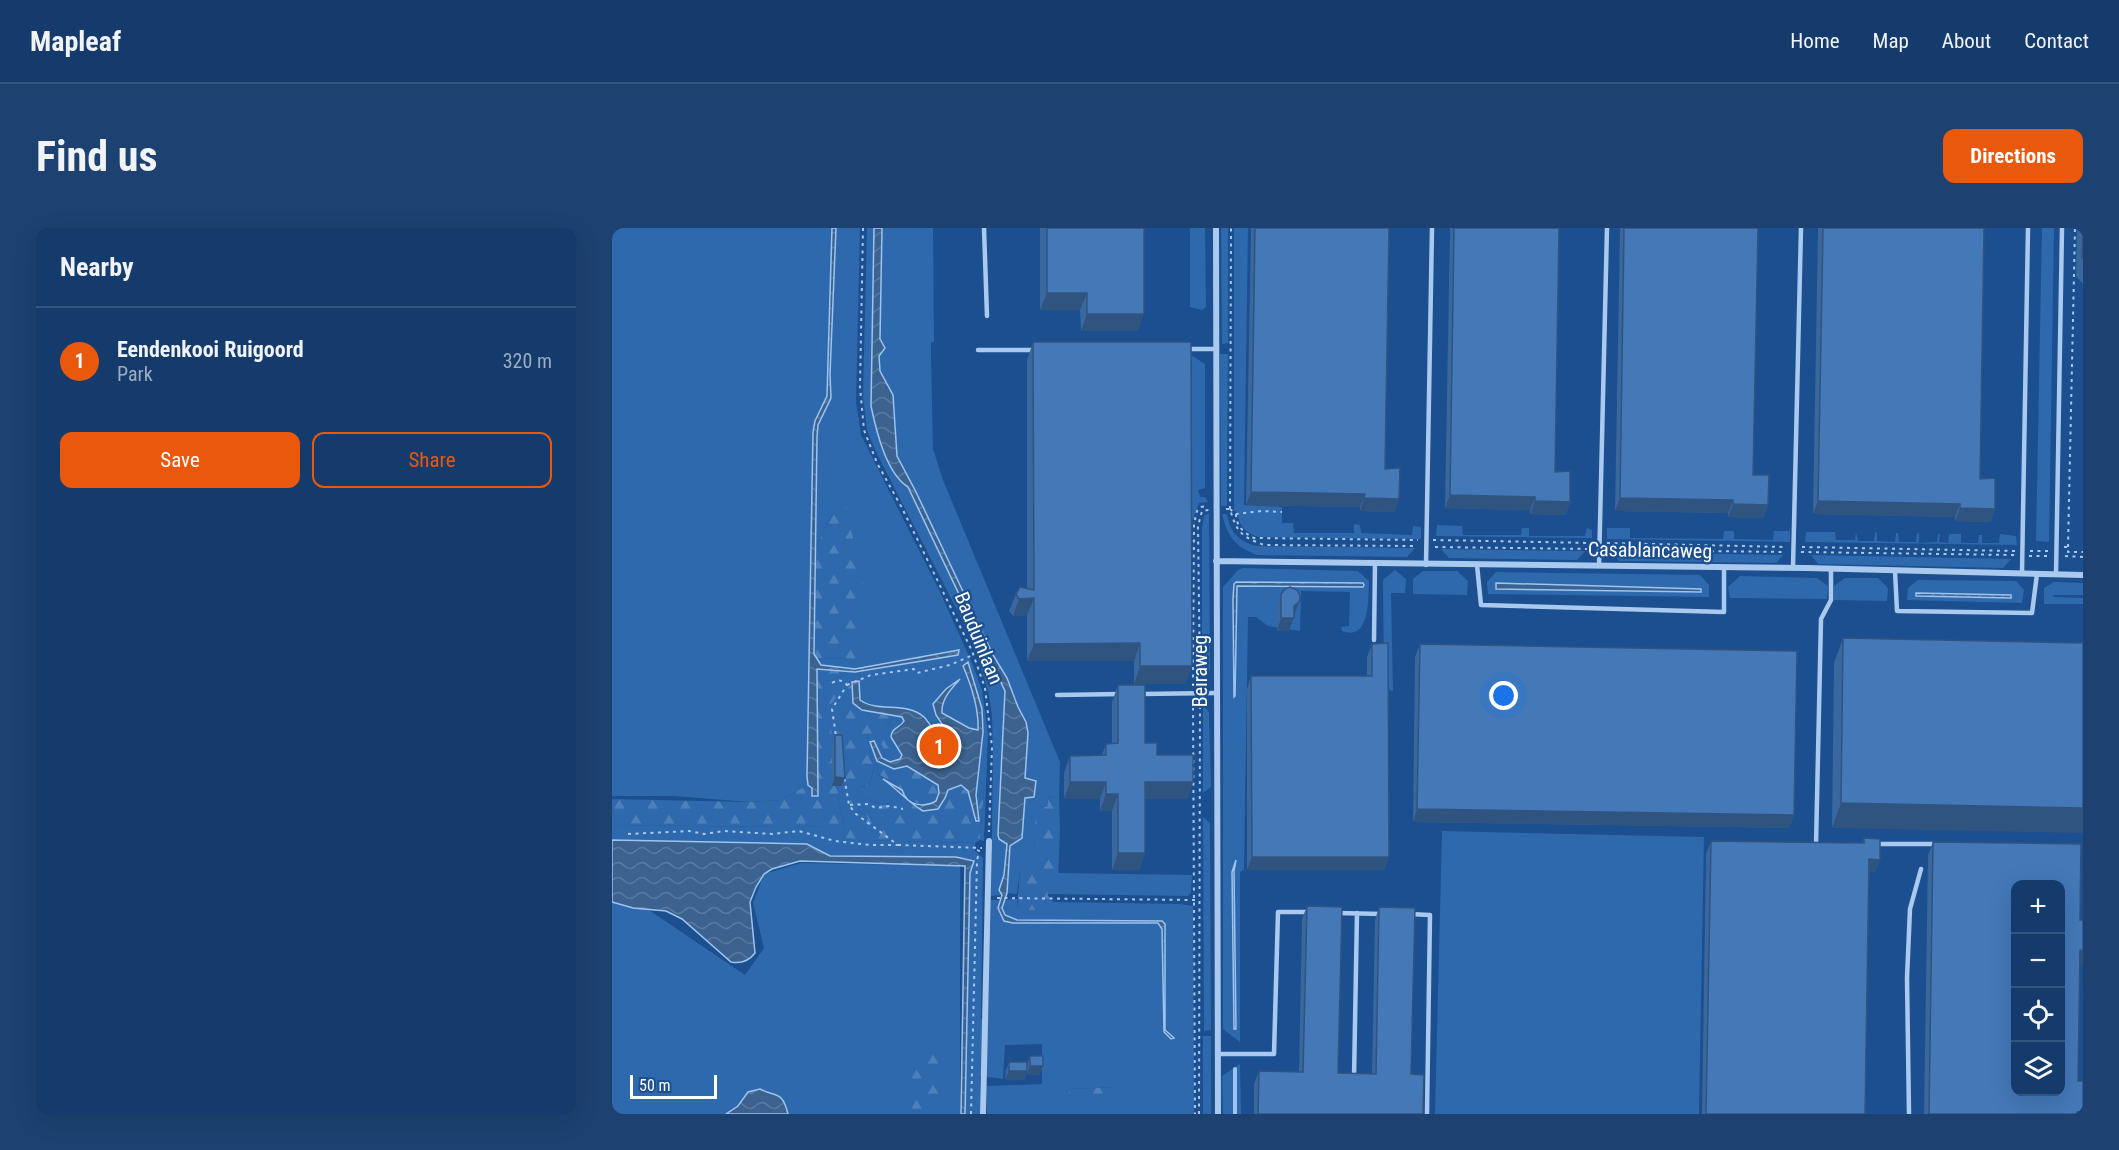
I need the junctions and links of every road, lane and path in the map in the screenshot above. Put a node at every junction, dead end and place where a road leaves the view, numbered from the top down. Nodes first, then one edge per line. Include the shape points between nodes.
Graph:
1 (863, 228) edge
2 (984, 228) edge
3 (1216, 228) edge
4 (1231, 228) edge
5 (1432, 228) edge
6 (1607, 228) edge
7 (1801, 228) edge
8 (2028, 228) edge
9 (2062, 228) edge
10 (2075, 228) edge
11 (987, 316) dead end
12 (1180, 349) edge
13 (1216, 349) junction
14 (978, 350) dead end
15 (1037, 350) edge
16 (1230, 509) junction
17 (1216, 510) junction
18 (1282, 512) dead end
19 (1194, 524) edge
20 (1426, 540) junction
21 (1600, 543) junction
22 (1426, 547) junction
23 (2057, 547) junction
24 (2068, 547) junction
25 (1599, 549) junction
26 (1794, 550) junction
27 (2083, 552) edge
28 (2022, 553) junction
29 (2057, 556) junction
30 (2083, 557) edge
31 (1216, 561) junction
32 (1376, 564) junction
33 (1426, 565) junction
34 (1477, 565) junction
35 (1599, 566) junction
36 (1724, 567) junction
37 (1793, 568) junction
38 (1831, 570) junction
39 (1895, 571) junction
40 (2022, 573) junction
41 (2037, 574) junction
42 (2056, 574) junction
43 (2083, 575) edge
44 (1374, 640) dead end
45 (973, 655) junction
46 (832, 683) dead end
47 (848, 685) junction
48 (1193, 693) junction
49 (1200, 693) junction
50 (1216, 693) junction
51 (1125, 694) edge
52 (1136, 694) edge
53 (1057, 695) dead end
54 (837, 744) edge
55 (844, 771) edge
56 (849, 805) junction
57 (903, 809) dead end
58 (628, 834) dead end
59 (989, 840) joint
60 (1872, 844) edge
61 (1942, 844) edge
62 (897, 845) junction
63 (1804, 845) edge
64 (1816, 845) junction
65 (1827, 845) edge
66 (1921, 869) dead end
67 (999, 898) dead end
68 (1195, 900) junction
69 (1312, 912) edge
70 (1334, 913) edge
71 (1357, 913) junction
72 (1392, 914) edge
73 (1404, 914) edge
74 (1218, 1054) junction
75 (1354, 1079) edge
76 (971, 1114) edge
77 (983, 1114) edge
78 (1197, 1114) edge
79 (1218, 1114) edge
80 (1427, 1114) edge
81 (1909, 1114) edge

1 - 45 path, Bauduinlaan via 860,387 864,430
2 - 11 lane
3 - 13 street, Beiraweg
4 - 16 path
5 - 20 lane
6 - 21 lane
7 - 26 lane
8 - 28 lane
9 - 23 lane
10 - 24 path
12 - 13 lane
13 - 17 street, Beiraweg
14 - 15 lane
16 - 17 path
16 - 22 path via 1235,527 1246,538 1264,545
17 - 31 street, Beiraweg
17 - 49 path via 1202,511 1198,526
18 - 20 path via 1236,514 1236,520 1245,534 1254,538
19 - 48 path
20 - 21 path
20 - 22 lane
21 - 25 lane
21 - 26 path
22 - 25 path
22 - 33 lane
23 - 24 path
23 - 28 path
23 - 29 lane
24 - 27 path via 2068,552
25 - 26 path
25 - 35 lane
26 - 28 path
26 - 37 lane
28 - 29 path
28 - 40 lane
29 - 30 path
29 - 42 lane
31 - 32 street, Casablancaweg
31 - 50 street, Beiraweg
32 - 33 street, Casablancaweg
32 - 44 lane
33 - 34 street, Casablancaweg
34 - 35 street, Casablancaweg
34 - 36 lane via 1481,605 1724,612
35 - 36 street, Casablancaweg
36 - 37 street, Casablancaweg
37 - 38 street, Casablancaweg
38 - 39 street, Casablancaweg
38 - 64 lane via 1831,600 1821,619
39 - 40 street, Casablancaweg
39 - 41 lane via 1897,611 2032,613
40 - 41 street, Casablancaweg
41 - 42 street, Casablancaweg
42 - 43 street, Casablancaweg
45 - 47 path via 950,665 916,673 914,669 871,675
45 - 59 path, Bauduinlaan via 985,688 991,737
46 - 47 path via 837,680
47 - 54 path via 832,709
48 - 49 lane
48 - 52 lane
48 - 68 path
49 - 50 lane
49 - 78 path
50 - 74 street, Beiraweg
51 - 53 lane
55 - 56 path
56 - 57 path
56 - 62 path
58 - 62 path via 799,831 835,841
59 - 77 street
60 - 61 lane
62 - 76 path via 975,847 979,851
63 - 64 lane
64 - 65 lane
66 - 81 lane via 1910,909
67 - 68 path
68 - 78 path
69 - 74 lane via 1278,912 1274,1054
70 - 71 lane
71 - 72 lane
71 - 75 lane
73 - 80 lane via 1430,915
74 - 79 street, Beiraweg

